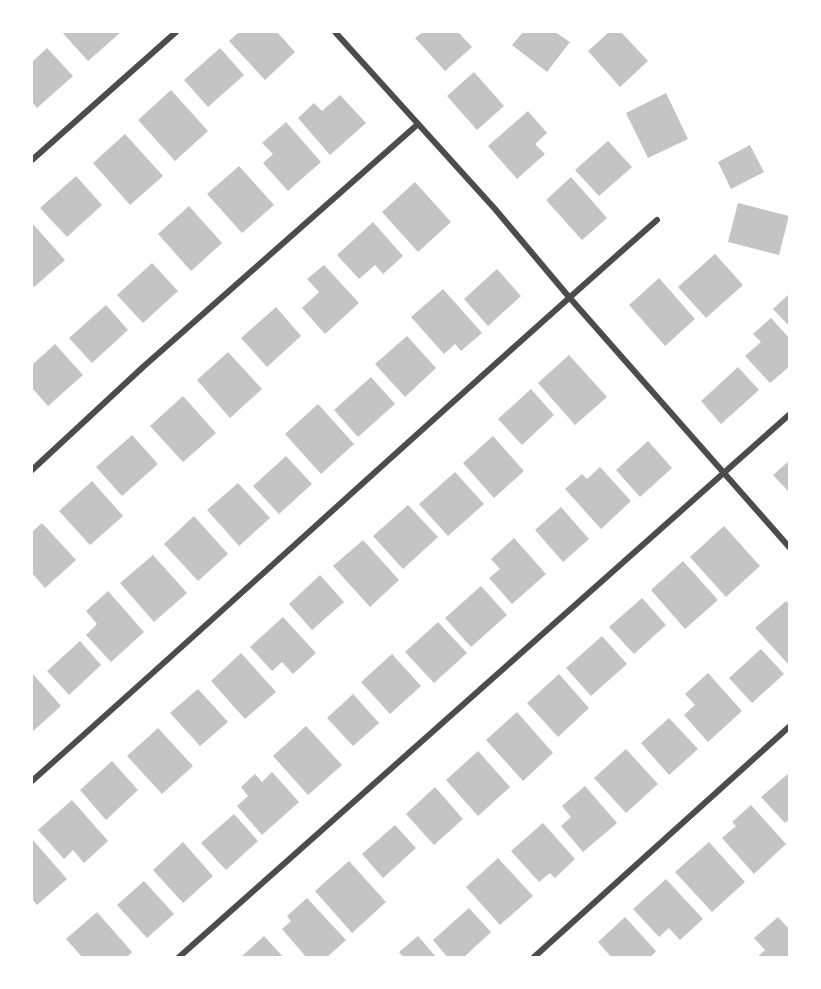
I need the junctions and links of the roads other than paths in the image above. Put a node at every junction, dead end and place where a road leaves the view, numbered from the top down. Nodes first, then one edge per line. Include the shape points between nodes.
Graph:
1 (176, 32) edge
2 (334, 32) edge
3 (418, 124) junction
4 (32, 160) edge
5 (657, 220) dead end
6 (569, 297) junction
7 (789, 414) edge
8 (32, 470) edge
9 (723, 473) junction
10 (789, 548) edge
11 (789, 726) edge
12 (32, 781) edge
13 (178, 957) edge
14 (533, 957) edge

1 - 4 street
2 - 3 street
3 - 6 street
3 - 8 street
5 - 6 street
6 - 9 street
6 - 12 street
7 - 9 street
9 - 10 street
9 - 13 street
11 - 14 street

